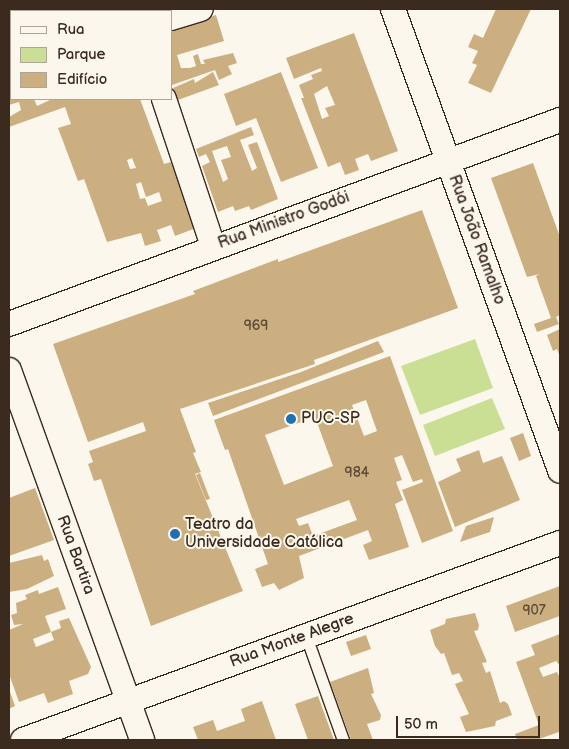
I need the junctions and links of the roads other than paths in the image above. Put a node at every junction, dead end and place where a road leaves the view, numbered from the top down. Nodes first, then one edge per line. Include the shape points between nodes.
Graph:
1 (201, 9) edge
2 (393, 9) edge
3 (172, 18) edge
4 (164, 100) edge
5 (560, 120) edge
6 (447, 162) junction
7 (213, 246) junction
8 (9, 324) edge
9 (9, 370) edge
10 (560, 471) edge
11 (560, 543) edge
12 (306, 636) junction
13 (128, 702) junction
14 (23, 740) edge
15 (142, 740) edge
16 (343, 740) edge

1 - 3 street
2 - 6 street, Rua João Ramalho
4 - 7 street
5 - 6 street, Rua Ministro Godói
6 - 7 street, Rua Ministro Godói
6 - 10 street, Rua João Ramalho
7 - 8 street, Rua Ministro Godói
9 - 13 street, Rua Bartira
11 - 12 street, Rua Monte Alegre
12 - 13 street, Rua Monte Alegre
12 - 16 lane
13 - 14 street, Rua Monte Alegre
13 - 15 street, Rua Bartira

